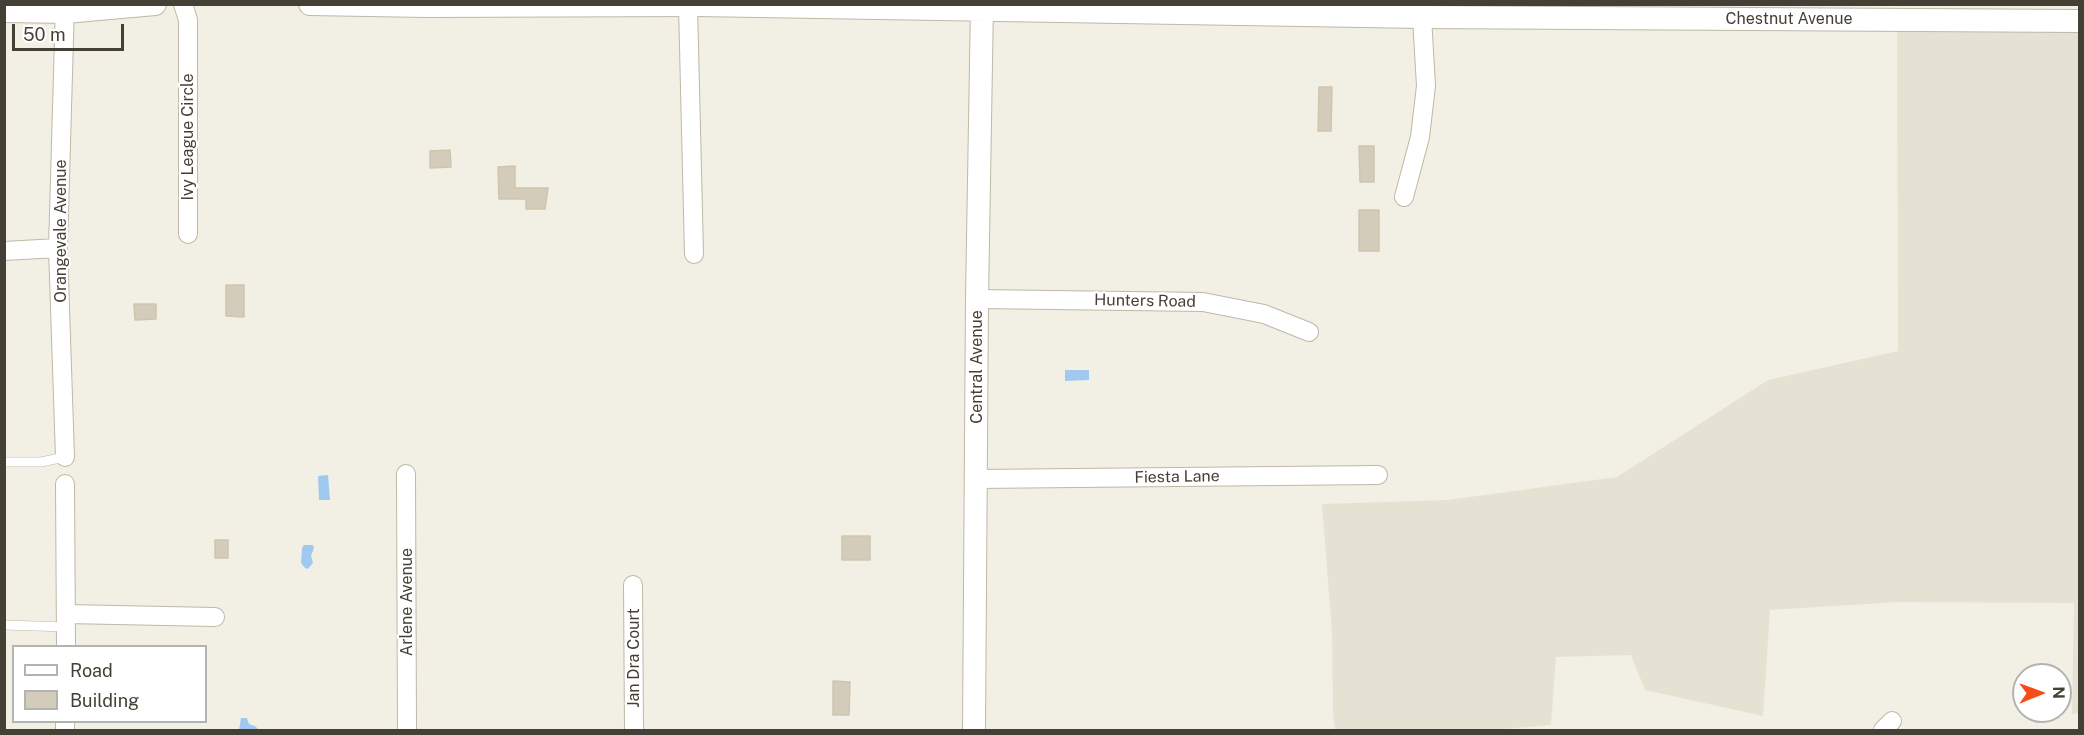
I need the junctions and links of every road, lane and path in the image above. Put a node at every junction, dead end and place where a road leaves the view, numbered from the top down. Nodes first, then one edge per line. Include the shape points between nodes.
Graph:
1 (155, 4) edge
2 (183, 4) edge
3 (310, 4) edge
4 (426, 5) edge
5 (688, 5) edge
6 (697, 5) edge
7 (982, 7) edge
8 (65, 8) edge
9 (4, 11) edge
10 (1538, 11) edge
11 (1891, 12) edge
12 (1422, 17) junction
13 (2079, 21) edge
14 (1404, 197) dead end
15 (188, 234) dead end
16 (58, 248) junction
17 (4, 251) edge
18 (694, 254) dead end
19 (977, 299) junction
20 (1309, 332) dead end
21 (66, 457) joint
22 (4, 462) edge
23 (406, 474) dead end
24 (1378, 475) dead end
25 (976, 479) junction
26 (65, 484) dead end
27 (633, 585) dead end
28 (215, 617) dead end
29 (66, 620) junction
30 (4, 625) edge
31 (66, 645) edge
32 (407, 730) edge
33 (634, 730) edge
34 (975, 730) edge

1 - 8 street
2 - 15 street, Ivy League Circle via 188,20
3 - 4 street, Chestnut Avenue
4 - 5 street, Chestnut Avenue
5 - 6 street, Chestnut Avenue
5 - 18 street
6 - 7 street, Chestnut Avenue
7 - 12 street, Chestnut Avenue
7 - 19 street, Central Avenue
8 - 9 street
8 - 16 street, Orangevale Avenue
10 - 11 street, Chestnut Avenue
10 - 12 street, Chestnut Avenue
11 - 13 street, Chestnut Avenue
12 - 14 street via 1426,86 1420,137
16 - 17 street
16 - 21 street, Orangevale Avenue
19 - 20 street, Hunters Road via 1203,302 1264,314
19 - 25 street, Central Avenue
21 - 22 lane
23 - 32 street, Arlene Avenue
24 - 25 street, Fiesta Lane
25 - 34 street, Central Avenue
26 - 29 street
27 - 33 street, Jan Dra Court
28 - 29 street
29 - 30 lane
29 - 31 street

